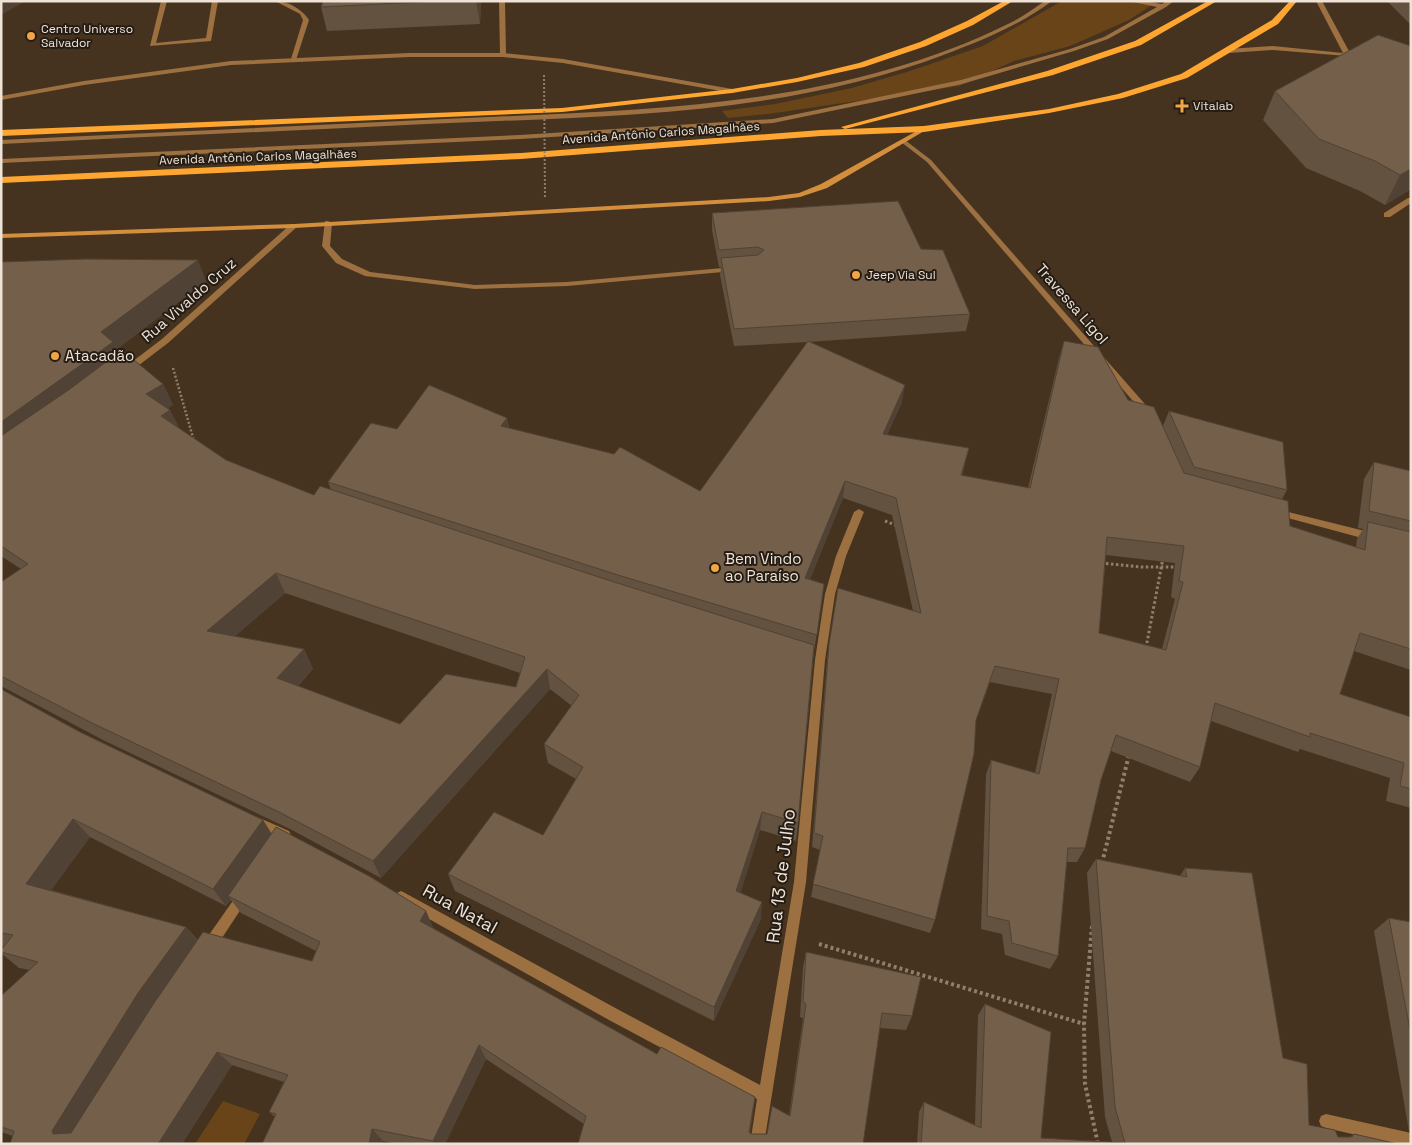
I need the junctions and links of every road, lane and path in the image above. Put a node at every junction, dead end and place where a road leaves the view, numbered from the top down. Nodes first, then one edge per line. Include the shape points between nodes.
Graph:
1 (164, 1) edge
2 (215, 1) edge
3 (278, 1) edge
4 (502, 1) edge
5 (1010, 1) edge
6 (1048, 1) edge
7 (1131, 1) edge
8 (1171, 1) edge
9 (1214, 1) edge
10 (1294, 1) edge
11 (1319, 1) edge
12 (1164, 6) junction
13 (1228, 51) junction
14 (1347, 54) junction
15 (503, 55) junction
16 (1363, 58) edge
17 (294, 59) junction
18 (544, 75) dead end
19 (732, 91) junction
20 (1, 98) edge
21 (924, 129) junction
22 (1, 132) edge
23 (821, 133) junction
24 (903, 141) junction
25 (1, 142) edge
26 (1, 161) edge
27 (1, 180) edge
28 (545, 197) dead end
29 (1411, 200) edge
30 (1387, 215) dead end
31 (328, 223) junction
32 (294, 226) junction
33 (1, 236) edge
34 (739, 269) edge
35 (165, 341) junction
36 (119, 376) edge
37 (1152, 421) edge
38 (198, 446) edge
39 (1267, 510) edge
40 (859, 512) joint
41 (900, 527) edge
42 (1382, 539) edge
43 (1166, 549) edge
44 (1092, 562) edge
45 (1162, 566) junction
46 (1182, 568) edge
47 (1146, 651) edge
48 (1131, 748) edge
49 (241, 814) edge
50 (286, 840) edge
51 (1102, 864) edge
52 (251, 884) edge
53 (394, 893) edge
54 (1092, 921) dead end
55 (792, 936) junction
56 (200, 957) edge
57 (1084, 1024) junction
58 (765, 1095) junction
59 (1328, 1136) edge
60 (1411, 1140) edge
61 (757, 1144) edge
62 (1098, 1144) edge

1 - 2 street via 152,45 209,40
3 - 17 street via 302,13 306,20
4 - 15 street
5 - 19 main road via 923,44 861,65
6 - 25 street via 1013,24 910,66 766,100 654,111
7 - 12 street
8 - 12 street
9 - 23 main road via 1138,43 1050,73
10 - 13 main road, Avenida Antônio Carlos Magalhães via 1275,22
11 - 14 street
12 - 26 street via 1106,38 962,82 773,121 520,138
13 - 14 street via 1273,48
13 - 21 main road, Avenida Antônio Carlos Magalhães via 1184,76 1120,96 1049,111
14 - 16 street
15 - 17 street
15 - 19 street via 562,61
17 - 20 street via 167,71
18 - 28 path, bridge
19 - 22 main road via 562,110
21 - 23 main road, Avenida Antônio Carlos Magalhães
21 - 24 main road
23 - 27 main road, Avenida Antônio Carlos Magalhães via 521,156
24 - 31 main road via 824,186 800,195
24 - 37 street, Travessa Ligol via 929,161 1148,412
29 - 30 street
31 - 32 main road
31 - 34 street via 326,246 338,261 368,274 475,287 567,284
32 - 33 main road
32 - 35 street, Rua Vivaldo Cruz
35 - 36 street, Rua Vivaldo Cruz
35 - 38 path via 193,439
39 - 42 street
40 - 41 path
40 - 55 street, Rua 13 de Julho via 840,556 815,658 800,882
43 - 45 path
44 - 45 path
45 - 46 path
45 - 47 path
48 - 51 path
49 - 50 street
52 - 56 street
53 - 58 street, Rua Natal
54 - 57 path
55 - 57 path
55 - 58 street, Rua 13 de Julho
57 - 62 path via 1085,1084
58 - 61 street, Rua 13 de Julho
59 - 60 street via 1326,1121

